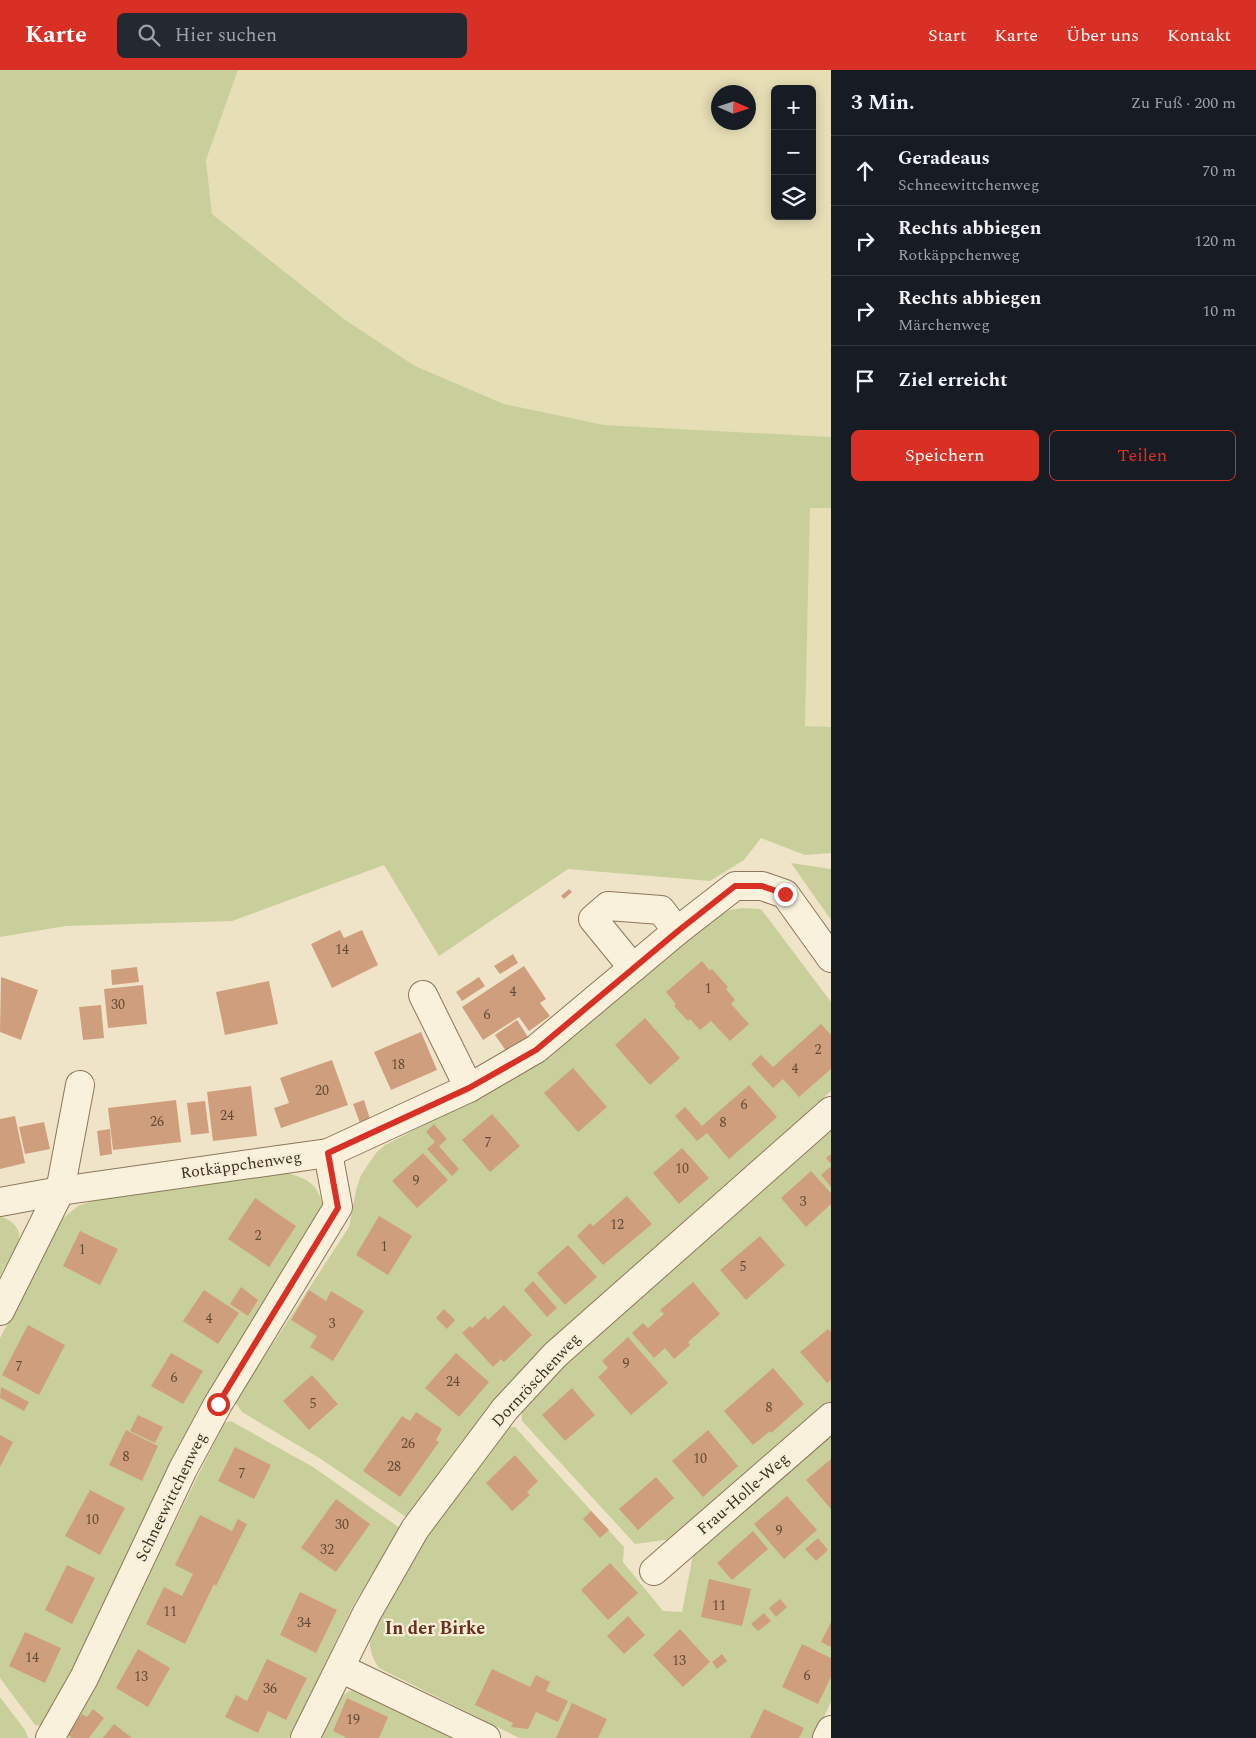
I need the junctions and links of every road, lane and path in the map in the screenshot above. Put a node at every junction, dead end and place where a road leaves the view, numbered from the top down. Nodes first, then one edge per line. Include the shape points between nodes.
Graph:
1 (678, 931) junction
2 (831, 958) edge
3 (633, 968) junction
4 (423, 995) dead end
5 (80, 1085) dead end
6 (469, 1088) junction
7 (831, 1111) edge
8 (328, 1153) junction
9 (60, 1191) junction
10 (0, 1202) edge
11 (0, 1311) edge
12 (831, 1417) edge
13 (654, 1571) dead end
14 (340, 1668) junction
15 (831, 1730) edge
16 (50, 1738) edge
17 (305, 1738) edge
18 (486, 1738) edge
19 (827, 1738) edge

1 - 2 street, Rotkäppchenweg via 735,886 762,886 785,894
1 - 3 street, Rotkäppchenweg
1 - 3 street via 661,910 608,906 593,919
3 - 6 street, Rotkäppchenweg via 536,1050
4 - 6 street
5 - 9 street
6 - 8 street, Rotkäppchenweg
7 - 14 street, Dornröschenweg via 556,1354 505,1409 415,1529
8 - 9 street, Rotkäppchenweg
8 - 16 street, Schneewittchenweg via 338,1208 218,1404 183,1469 84,1678
9 - 10 street, Rotkäppchenweg
9 - 11 street
12 - 13 street, Frau-Holle-Weg
14 - 17 street, Dornröschenweg
14 - 18 street
15 - 19 street

